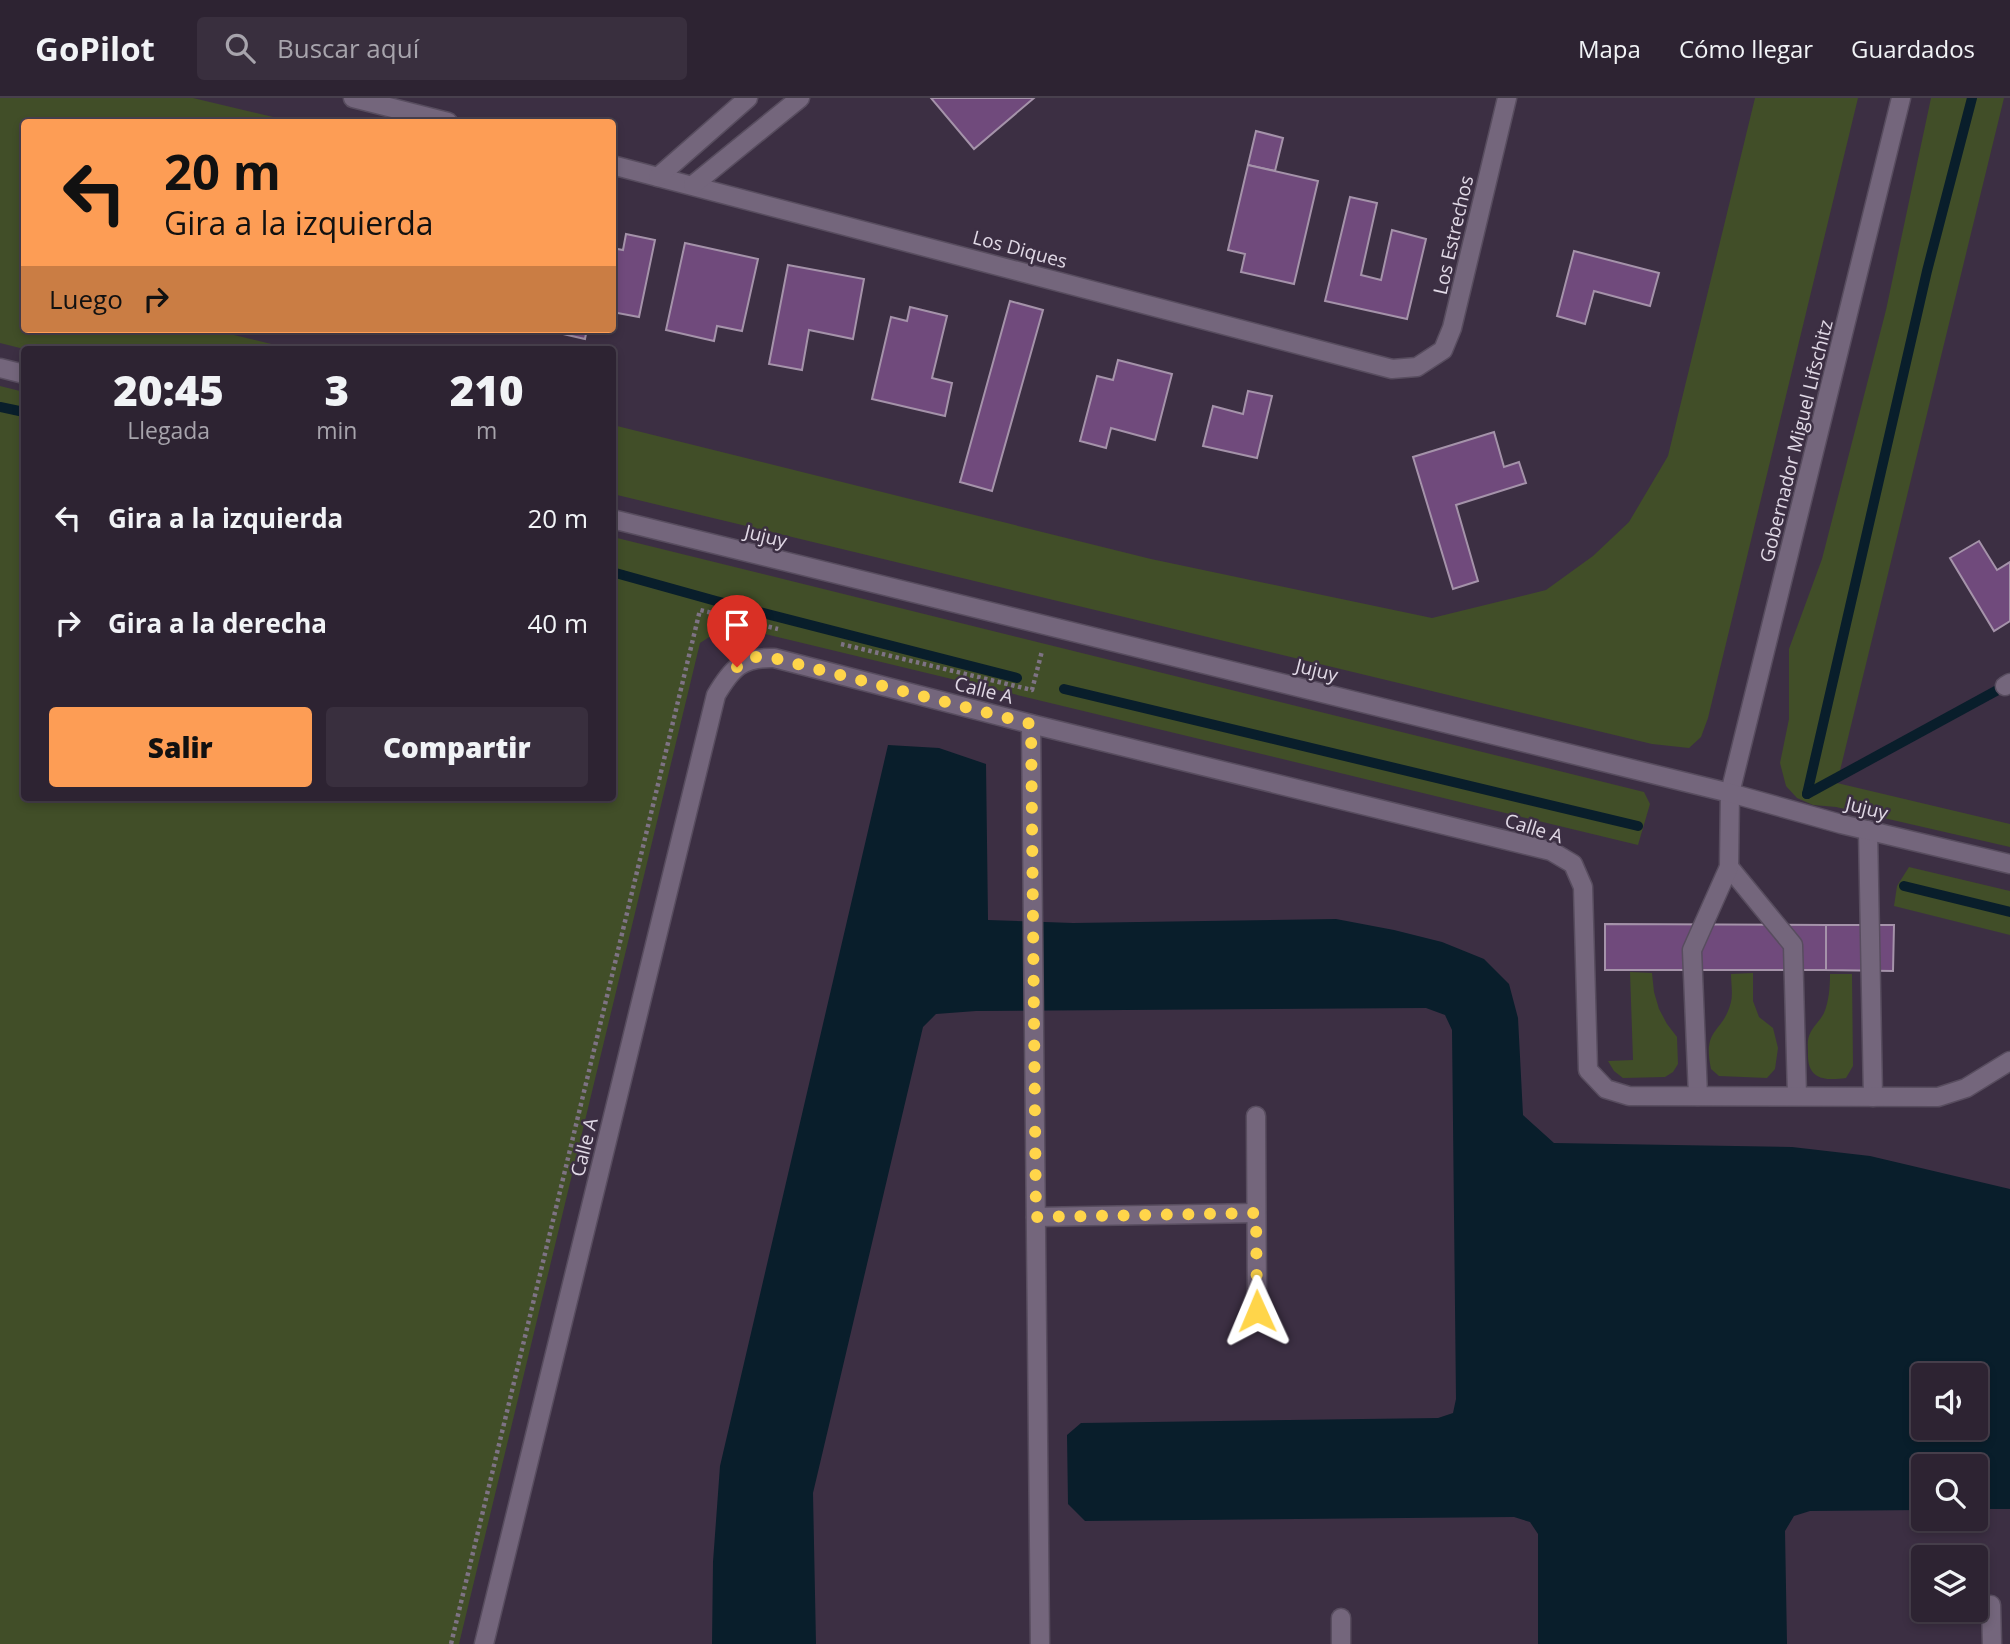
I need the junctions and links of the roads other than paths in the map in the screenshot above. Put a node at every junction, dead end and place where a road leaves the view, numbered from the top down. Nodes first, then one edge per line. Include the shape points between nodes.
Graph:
1 (353, 98) edge
2 (748, 98) edge
3 (800, 98) edge
4 (1507, 98) edge
5 (1901, 98) edge
6 (436, 119) edge
7 (616, 166) edge
8 (658, 177) junction
9 (693, 185) junction
10 (1417, 367) joint
11 (0, 368) edge
12 (21, 373) edge
13 (616, 520) edge
14 (1031, 724) junction
15 (1730, 793) junction
16 (1868, 830) junction
17 (2010, 864) edge
18 (1729, 867) junction
19 (2010, 1061) edge
20 (1698, 1096) junction
21 (1797, 1096) junction
22 (1872, 1097) junction
23 (1255, 1116) dead end
24 (1256, 1213) junction
25 (1036, 1217) junction
26 (1257, 1311) dead end
27 (1991, 1605) dead end
28 (1341, 1618) dead end
29 (484, 1644) edge
30 (1040, 1644) edge
31 (1341, 1644) edge
32 (1992, 1644) edge

1 - 6 street
2 - 8 street
3 - 9 street
4 - 10 street, Los Estrechos via 1452,328 1443,350
5 - 15 street, Gobernador Miguel Lifschitz
7 - 8 street, Los Diques
8 - 9 street, Los Diques
9 - 10 street, Los Diques via 1392,369
11 - 12 street
13 - 15 street, Jujuy
14 - 20 street, Calle A via 1550,851 1573,863 1583,887 1588,1070 1606,1089 1629,1096
14 - 25 street
14 - 29 street, Calle A via 774,658 755,657 725,679 716,695
15 - 16 street, Jujuy
15 - 18 street, Gobernador Miguel Lifschitz
16 - 17 street, Jujuy
16 - 22 street
18 - 20 street via 1692,950
18 - 21 street via 1793,945
19 - 22 street, Calle A via 1966,1088 1938,1097
20 - 21 street, Calle A
21 - 22 street, Calle A
23 - 24 street
24 - 25 street
24 - 26 street
25 - 30 street
27 - 32 street
28 - 31 street

